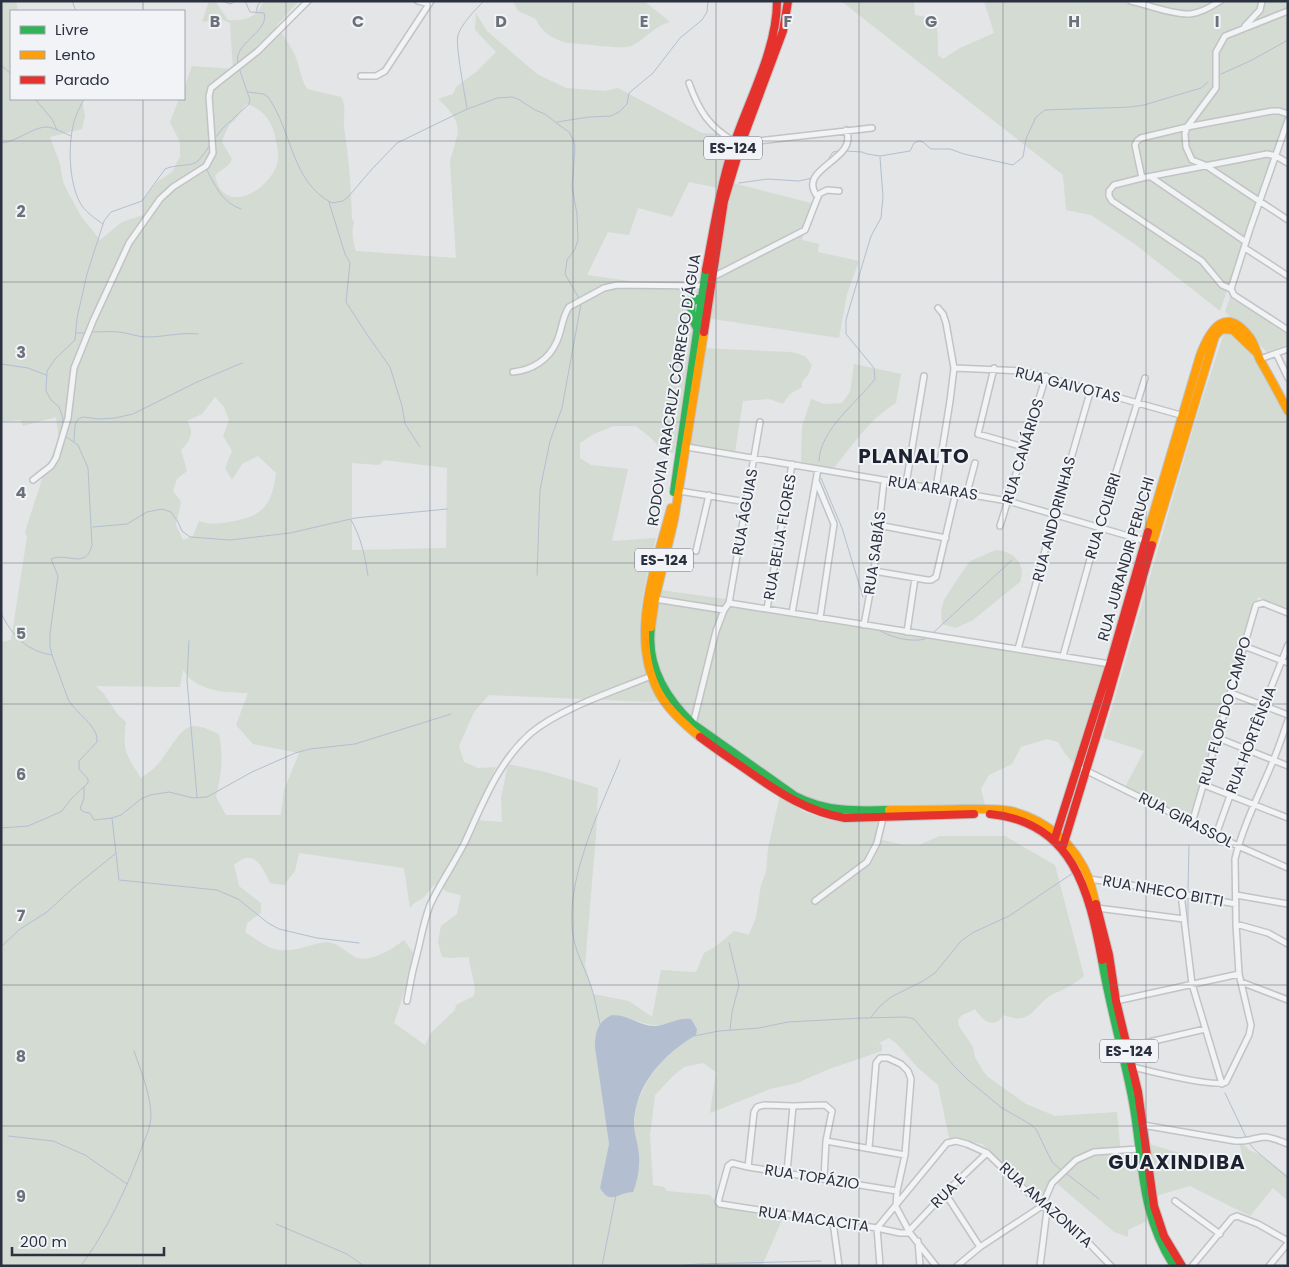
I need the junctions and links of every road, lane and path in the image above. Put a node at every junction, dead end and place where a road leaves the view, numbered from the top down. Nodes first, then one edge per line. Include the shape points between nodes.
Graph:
1 (308, 1) edge
2 (418, 1) edge
3 (777, 1) edge
4 (788, 1) edge
5 (1131, 1) edge
6 (1220, 1) edge
7 (1262, 1) edge
8 (430, 2) edge
9 (1288, 11) edge
10 (1243, 28) junction
11 (361, 76) dead end
12 (689, 83) dead end
13 (1288, 114) edge
14 (1288, 120) edge
15 (1187, 127) junction
16 (872, 128) dead end
17 (846, 130) junction
18 (738, 142) junction
19 (1276, 156) junction
20 (1288, 163) edge
21 (1205, 165) junction
22 (1151, 176) junction
23 (1142, 178) junction
24 (839, 192) dead end
25 (818, 197) junction
26 (1260, 202) junction
27 (1288, 220) edge
28 (1246, 242) junction
29 (1245, 248) junction
30 (1288, 276) edge
31 (712, 277) junction
32 (704, 286) junction
33 (1231, 290) junction
34 (705, 299) junction
35 (938, 308) dead end
36 (1288, 330) edge
37 (1248, 341) junction
38 (1288, 349) edge
39 (1276, 352) junction
40 (1258, 355) junction
41 (954, 368) junction
42 (994, 368) junction
43 (513, 372) dead end
44 (924, 376) dead end
45 (1046, 376) junction
46 (1145, 378) dead end
47 (1288, 378) edge
48 (1091, 389) junction
49 (1137, 402) junction
50 (1288, 411) edge
51 (1181, 415) junction
52 (1190, 417) junction
53 (760, 422) dead end
54 (1024, 446) junction
55 (687, 447) junction
56 (754, 458) junction
57 (975, 463) dead end
58 (792, 464) junction
59 (818, 469) junction
60 (33, 480) dead end
61 (884, 481) junction
62 (817, 482) junction
63 (906, 484) junction
64 (936, 488) junction
65 (679, 491) junction
66 (956, 492) junction
67 (967, 493) junction
68 (709, 496) junction
69 (1008, 501) junction
70 (747, 502) junction
71 (1054, 514) junction
72 (878, 525) junction
73 (1000, 526) dead end
74 (1100, 527) junction
75 (946, 538) junction
76 (1148, 542) junction
77 (696, 552) dead end
78 (874, 571) junction
79 (915, 578) junction
80 (656, 599) junction
81 (729, 603) junction
82 (767, 609) junction
83 (724, 610) junction
84 (792, 613) junction
85 (1288, 613) edge
86 (820, 618) junction
87 (864, 625) junction
88 (907, 632) junction
89 (1288, 645) edge
90 (1244, 646) junction
91 (1018, 649) junction
92 (1063, 656) junction
93 (1285, 662) edge
94 (1110, 664) junction
95 (651, 676) junction
96 (1231, 693) junction
97 (1264, 705) junction
98 (1288, 715) edge
99 (1288, 720) edge
100 (694, 724) junction
101 (1218, 738) junction
102 (1247, 748) junction
103 (1274, 760) junction
104 (1288, 766) edge
105 (1078, 767) junction
106 (1086, 770) junction
107 (1204, 785) junction
108 (1230, 796) junction
109 (1254, 805) junction
110 (883, 818) junction
111 (1288, 818) edge
112 (1192, 823) junction
113 (1216, 835) junction
114 (1056, 837) junction
115 (1064, 843) junction
116 (1238, 846) junction
117 (1288, 868) edge
118 (1089, 879) junction
119 (1181, 894) junction
120 (1236, 895) junction
121 (815, 901) dead end
122 (1236, 904) junction
123 (1288, 904) edge
124 (1097, 908) junction
125 (1184, 919) junction
126 (1236, 924) junction
127 (1288, 944) edge
128 (1239, 974) junction
129 (1241, 982) junction
130 (1192, 984) junction
131 (1288, 1000) edge
132 (407, 1001) dead end
133 (1116, 1001) junction
134 (1205, 1029) junction
135 (1128, 1047) junction
136 (1133, 1067) junction
137 (1222, 1084) junction
138 (792, 1106) junction
139 (1143, 1125) junction
140 (826, 1141) junction
141 (1288, 1144) edge
142 (869, 1148) junction
143 (1138, 1149) junction
144 (987, 1153) junction
145 (905, 1155) junction
146 (748, 1167) junction
147 (787, 1172) junction
148 (824, 1179) junction
149 (897, 1191) junction
150 (945, 1193) junction
151 (1175, 1201) dead end
152 (718, 1202) joint
153 (896, 1206) junction
154 (1042, 1206) junction
155 (1047, 1210) junction
156 (833, 1222) junction
157 (876, 1228) junction
158 (910, 1232) junction
159 (1220, 1234) junction
160 (918, 1241) junction
161 (1288, 1242) edge
162 (980, 1247) junction
163 (1040, 1263) edge
164 (840, 1266) edge
165 (880, 1266) edge
166 (920, 1266) edge
167 (936, 1266) edge
168 (957, 1266) edge
169 (1034, 1266) edge
170 (1110, 1266) edge
171 (1174, 1266) edge
172 (1182, 1266) edge
173 (1192, 1266) edge
174 (1269, 1266) edge

1 - 60 street via 258,51 211,88 213,153 210,160 160,199 130,243 74,368 68,418 56,458
2 - 8 street
3 - 18 main road, RODOVIA ARACRUZ CÓRREGO D'ÁGUA / ES-124 via 774,35
4 - 18 main road, RODOVIA ARACRUZ CÓRREGO D'ÁGUA / ES-124 via 783,31
5 - 6 street via 1191,14
7 - 10 street via 1260,10
8 - 11 street via 385,70 379,75
9 - 10 street
10 - 15 street via 1225,36 1216,52 1216,88
12 - 18 street via 704,117 718,131
13 - 15 street via 1272,111
14 - 19 street
15 - 21 street via 1186,148 1192,160
15 - 23 street via 1137,141 1135,145
16 - 17 street
17 - 18 street
17 - 25 street via 848,143 814,179 813,188
18 - 31 main road, RODOVIA ARACRUZ CÓRREGO D'ÁGUA / ES-124
18 - 32 main road, RODOVIA ARACRUZ CÓRREGO D'ÁGUA / ES-124 via 721,187
19 - 20 street
19 - 21 street via 1267,154
19 - 26 street
21 - 22 street
21 - 26 street
22 - 23 street
22 - 28 street
23 - 33 street via 1114,185 1109,191 1112,201 1202,261 1222,285
24 - 25 street via 824,190
25 - 31 street via 805,230
26 - 27 street
26 - 28 street
28 - 29 street
29 - 30 street
29 - 33 street
31 - 34 main road, RODOVIA ARACRUZ CÓRREGO D'ÁGUA / ES-124
32 - 34 main road, RODOVIA ARACRUZ CÓRREGO D'ÁGUA / ES-124
32 - 43 street via 625,284 604,288 569,307 557,342 542,361 528,370
33 - 36 street
34 - 55 main road, RODOVIA ARACRUZ CÓRREGO D'ÁGUA / ES-124
34 - 95 main road, RODOVIA ARACRUZ CÓRREGO D'ÁGUA / ES-124 via 693,300 690,306 697,328 673,500 644,623 644,645
35 - 41 street via 946,323
37 - 40 main road via 1255,345
37 - 51 main road, RUA JURANDIR PERUCHI via 1242,330 1233,324 1222,324 1211,331
37 - 52 main road, RUA JURANDIR PERUCHI via 1230,329 1217,333
38 - 39 street
39 - 40 street
39 - 47 street
40 - 50 main road
41 - 42 street, RUA GAIVOTAS
41 - 64 street
42 - 45 street, RUA GAIVOTAS
42 - 54 street via 978,434
44 - 63 street
45 - 48 street, RUA GAIVOTAS
45 - 54 street, RUA CANÁRIOS
46 - 49 street, RUA COLIBRI
48 - 49 street, RUA GAIVOTAS
48 - 71 street, RUA ANDORINHAS
49 - 51 street, RUA GAIVOTAS
49 - 74 street, RUA COLIBRI
51 - 52 street, RUA GAIVOTAS
51 - 76 main road, RUA JURANDIR PERUCHI
52 - 76 main road, RUA JURANDIR PERUCHI
53 - 56 street, RUA ÁGUIAS
54 - 69 street, RUA CANÁRIOS
55 - 56 street, RUA ARARAS
55 - 65 main road, RODOVIA ARACRUZ CÓRREGO D'ÁGUA / ES-124
56 - 58 street, RUA ARARAS
56 - 70 street, RUA ÁGUIAS
57 - 67 street
58 - 59 street, RUA ARARAS
58 - 82 street, RUA BEIJA FLORES
59 - 61 street, RUA ARARAS
59 - 62 street
61 - 63 street, RUA ARARAS
61 - 72 street, RUA SABIÁS
62 - 84 street
62 - 86 street via 834,524
63 - 64 street, RUA ARARAS
64 - 66 street, RUA ARARAS
65 - 68 street
65 - 80 main road, RODOVIA ARACRUZ CÓRREGO D'ÁGUA / ES-124
66 - 67 street, RUA ARARAS
66 - 75 street
67 - 69 street, RUA ARARAS
68 - 70 street
68 - 77 street
69 - 71 street, RUA ARARAS
69 - 73 street, RUA CANÁRIOS
70 - 81 street, RUA ÁGUIAS
71 - 74 street, RUA ARARAS
71 - 91 street, RUA ANDORINHAS
72 - 75 street
72 - 78 street, RUA SABIÁS
74 - 76 street, RUA ARARAS
74 - 92 street, RUA COLIBRI
75 - 79 street via 936,577 931,580
76 - 94 main road, RUA JURANDIR PERUCHI
76 - 106 main road, RUA JURANDIR PERUCHI
78 - 79 street
78 - 87 street, RUA SABIÁS
79 - 88 street
80 - 83 street
80 - 100 main road, RODOVIA ARACRUZ CÓRREGO D'ÁGUA / ES-124 via 650,643 656,671 670,700
81 - 82 street
81 - 83 street
82 - 84 street
83 - 100 street
84 - 86 street
85 - 90 street, RUA FLOR DO CAMPO via 1263,603 1256,605
86 - 87 street
87 - 88 street
88 - 91 street
89 - 93 street, RUA HORTÊNSIA
90 - 93 street
90 - 96 street, RUA FLOR DO CAMPO
91 - 92 street
92 - 94 street
93 - 97 street, RUA HORTÊNSIA
94 - 105 main road, RUA JURANDIR PERUCHI
95 - 110 main road, RODOVIA ARACRUZ CÓRREGO D'ÁGUA / ES-124 via 668,706 685,725 791,800 811,811 835,817
95 - 132 street via 550,720 519,744 504,763 430,907
96 - 97 street
96 - 101 street, RUA FLOR DO CAMPO
97 - 98 street
97 - 102 street, RUA HORTÊNSIA
99 - 103 street
100 - 114 main road, RODOVIA ARACRUZ CÓRREGO D'ÁGUA / ES-124 via 795,796 822,808 846,811 995,809 1032,818
101 - 102 street
101 - 107 street, RUA FLOR DO CAMPO
102 - 103 street
102 - 108 street, RUA HORTÊNSIA
103 - 104 street
103 - 109 street
105 - 106 street, RUA GIRASSOL
105 - 114 main road, RUA JURANDIR PERUCHI
106 - 112 street, RUA GIRASSOL
106 - 115 main road, RUA JURANDIR PERUCHI
107 - 108 street
107 - 112 street, RUA FLOR DO CAMPO
108 - 109 street
108 - 113 street, RUA HORTÊNSIA
109 - 111 street
109 - 116 street
110 - 114 main road, RODOVIA ARACRUZ CÓRREGO D'ÁGUA / ES-124 via 996,814 1027,823
110 - 121 street via 877,843 867,862
112 - 113 street, RUA GIRASSOL
113 - 116 street, RUA GIRASSOL
114 - 115 main road, RODOVIA ARACRUZ CÓRREGO D'ÁGUA / ES-124
115 - 118 main road, ES-124 via 1078,856
115 - 143 main road, ES-124 via 1081,878 1103,958 1133,1107
116 - 117 street, RUA GIRASSOL
116 - 120 street
118 - 119 street, RUA NHECO BITTI
118 - 124 main road, ES-124
119 - 122 street, RUA NHECO BITTI
119 - 125 street
120 - 122 street
120 - 123 street
122 - 126 street
124 - 125 street
124 - 133 main road, ES-124 via 1111,963
125 - 130 street
126 - 127 street via 1268,933
126 - 128 street
128 - 129 street
128 - 130 street
129 - 131 street
129 - 137 street via 1250,1019 1249,1035 1226,1082
130 - 133 street
130 - 134 street
133 - 135 main road, ES-124
134 - 135 street
134 - 137 street
135 - 136 main road, ES-124
136 - 137 street
136 - 139 main road, ES-124
138 - 140 street via 818,1105 832,1110
138 - 146 street via 757,1107
138 - 147 street
139 - 141 street via 1235,1141 1272,1138
139 - 172 main road, ES-124 via 1158,1221
140 - 142 street
140 - 148 street
142 - 145 street
142 - 145 street via 876,1063 880,1058 888,1058 901,1064 911,1079
143 - 154 street via 1084,1155 1052,1184
143 - 171 main road, ES-124 via 1149,1213 1156,1234
144 - 150 street, RUA E
144 - 153 street, RUA AMAZONITA via 967,1144 950,1142
144 - 154 street, RUA AMAZONITA
145 - 149 street
146 - 147 street, RUA TOPÁZIO
146 - 152 street, RUA TOPÁZIO via 732,1163 728,1166
147 - 148 street, RUA TOPÁZIO
148 - 149 street, RUA TOPÁZIO
149 - 153 street
150 - 158 street, RUA E
150 - 162 street
151 - 159 street
152 - 156 street, RUA MACACITA
153 - 157 street
153 - 158 street
154 - 155 street, RUA AMAZONITA
154 - 162 street
155 - 163 street
155 - 170 street, RUA AMAZONITA via 1081,1235
156 - 157 street, RUA MACACITA
156 - 164 street
157 - 158 street, RUA MACACITA
157 - 165 street
158 - 160 street
159 - 161 street via 1232,1218 1240,1216
159 - 173 street
160 - 166 street
160 - 167 street
161 - 174 street
162 - 168 street
163 - 169 street

